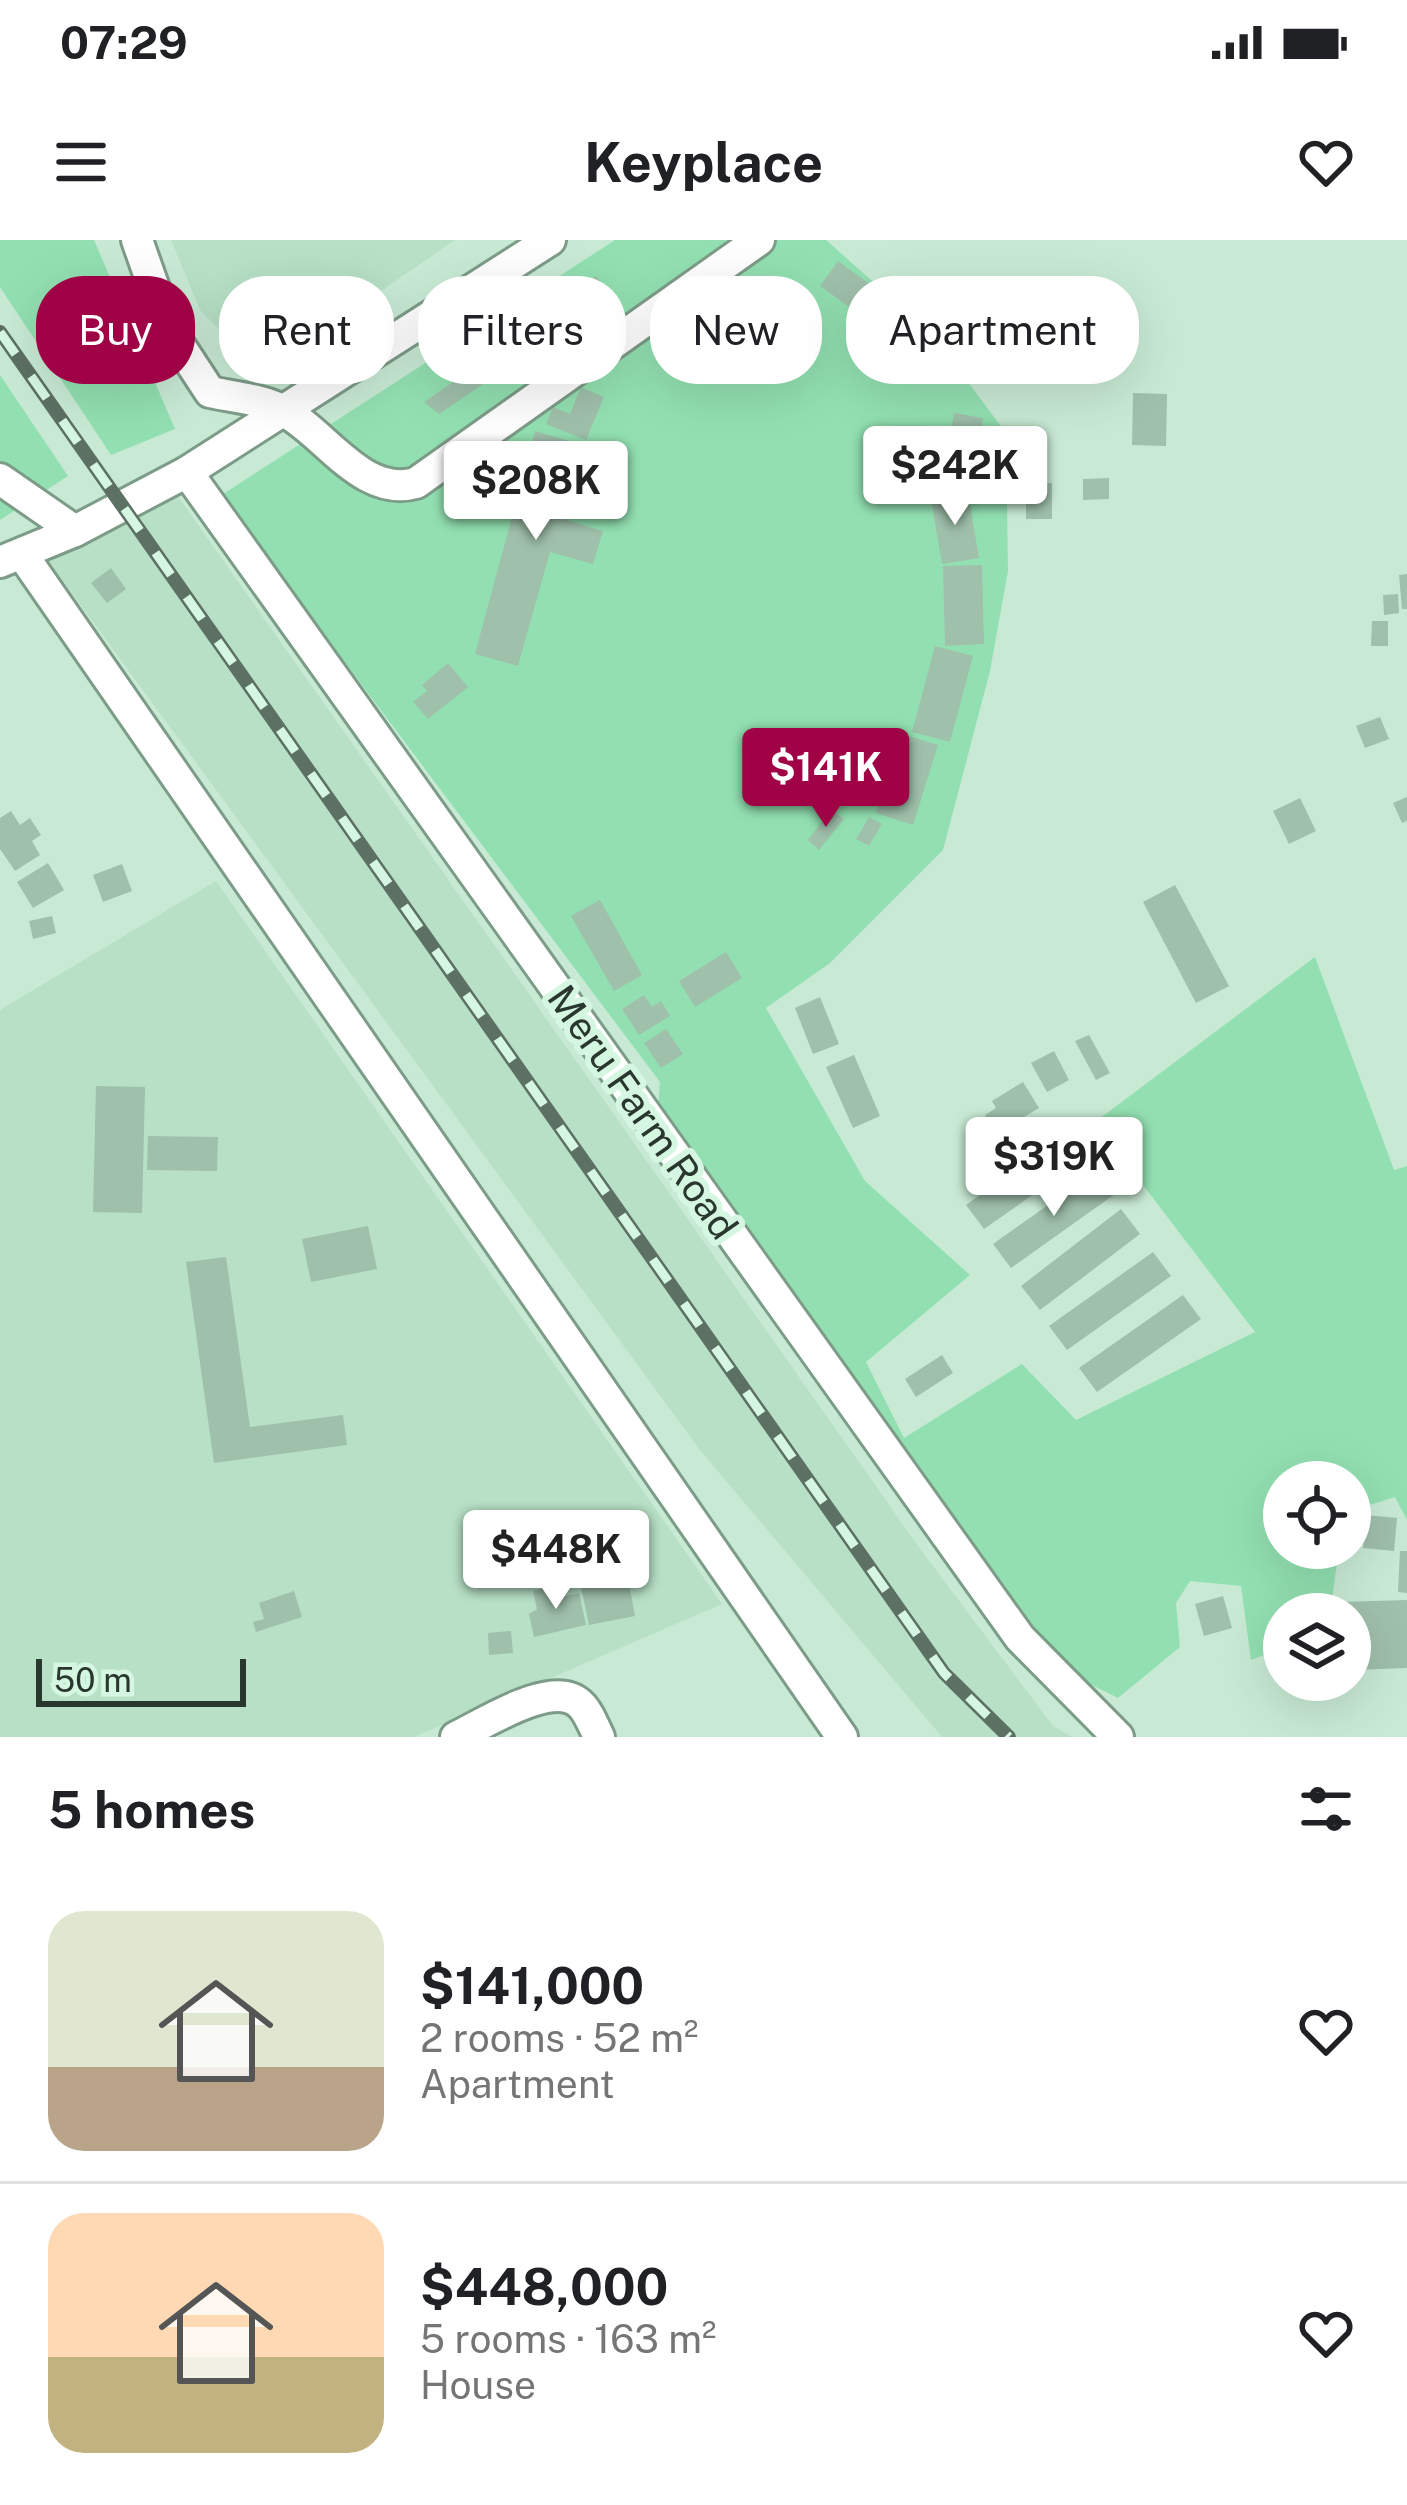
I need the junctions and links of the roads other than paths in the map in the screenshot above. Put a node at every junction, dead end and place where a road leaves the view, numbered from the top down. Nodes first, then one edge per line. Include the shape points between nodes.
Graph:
1 (137, 240) edge
2 (550, 240) edge
3 (760, 240) edge
4 (283, 410) junction
5 (187, 472) junction
6 (0, 479) edge
7 (76, 531) junction
8 (11, 558) edge
9 (456, 1737) edge
10 (599, 1737) edge
11 (842, 1737) edge
12 (1118, 1737) edge

1 - 4 street via 168,328 210,392
2 - 4 street
3 - 4 street via 416,483 378,483
4 - 5 street
5 - 7 street
5 - 12 street, Meru Farm Road via 1020,1638
6 - 7 street
7 - 8 street
8 - 11 street
9 - 10 street via 561,1694 580,1703

